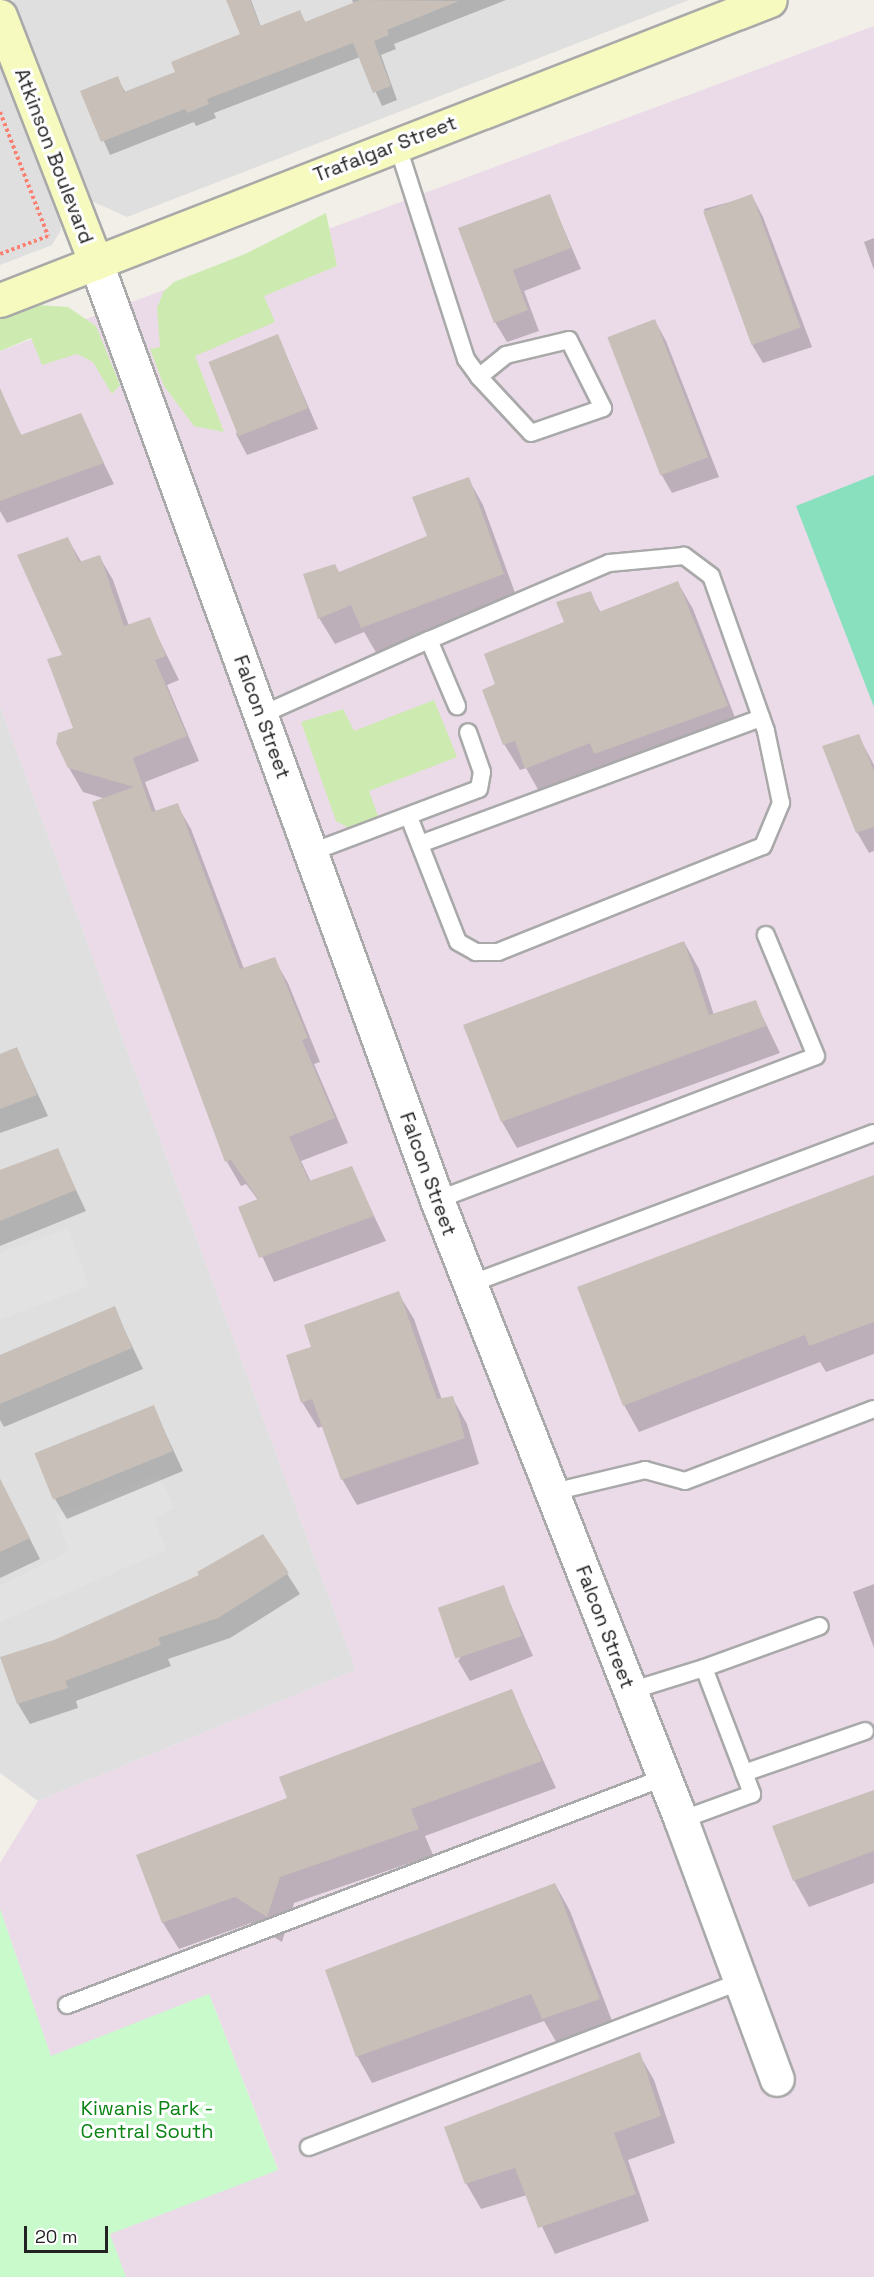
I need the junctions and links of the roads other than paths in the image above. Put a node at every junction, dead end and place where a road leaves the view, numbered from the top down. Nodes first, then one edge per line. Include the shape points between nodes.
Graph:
1 (770, 0) edge
2 (0, 16) edge
3 (397, 144) junction
4 (96, 263) junction
5 (0, 300) edge
6 (479, 377) junction
7 (429, 640) junction
8 (457, 706) dead end
9 (261, 715) junction
10 (761, 718) junction
11 (468, 732) dead end
12 (409, 817) junction
13 (420, 844) junction
14 (312, 852) junction
15 (766, 936) dead end
16 (874, 1133) edge
17 (437, 1200) junction
18 (470, 1284) junction
19 (874, 1408) edge
20 (553, 1492) junction
21 (820, 1626) dead end
22 (704, 1668) junction
23 (630, 1691) junction
24 (866, 1731) dead end
25 (744, 1773) junction
26 (663, 1778) junction
27 (681, 1820) junction
28 (742, 1981) junction
29 (67, 2005) dead end
30 (777, 2079) dead end
31 (309, 2147) dead end

1 - 3 main road, Trafalgar Street
2 - 4 main road, Atkinson Boulevard
3 - 4 main road, Trafalgar Street
3 - 6 lane via 466,359
4 - 5 main road, Trafalgar Street
4 - 9 street, Falcon Street
6 - 6 lane via 531,432 603,408 569,340 506,356
7 - 8 lane
7 - 9 lane
7 - 10 lane via 609,563 684,556 711,576
9 - 14 street, Falcon Street
10 - 13 lane
10 - 13 lane via 781,803 763,846 498,952 476,952 458,942
11 - 12 lane via 482,772 479,789
12 - 13 lane
12 - 14 lane
14 - 17 street, Falcon Street
15 - 17 lane via 816,1056
16 - 18 lane
17 - 18 street, Falcon Street
18 - 20 street, Falcon Street
19 - 20 lane via 685,1481 645,1470
20 - 23 street, Falcon Street
21 - 22 lane
22 - 23 lane
22 - 25 lane
23 - 26 street, Falcon Street
24 - 25 lane
25 - 27 lane via 752,1794
26 - 27 street, Falcon Street
26 - 29 lane
27 - 28 street, Falcon Street
28 - 30 street, Falcon Street
28 - 31 lane

